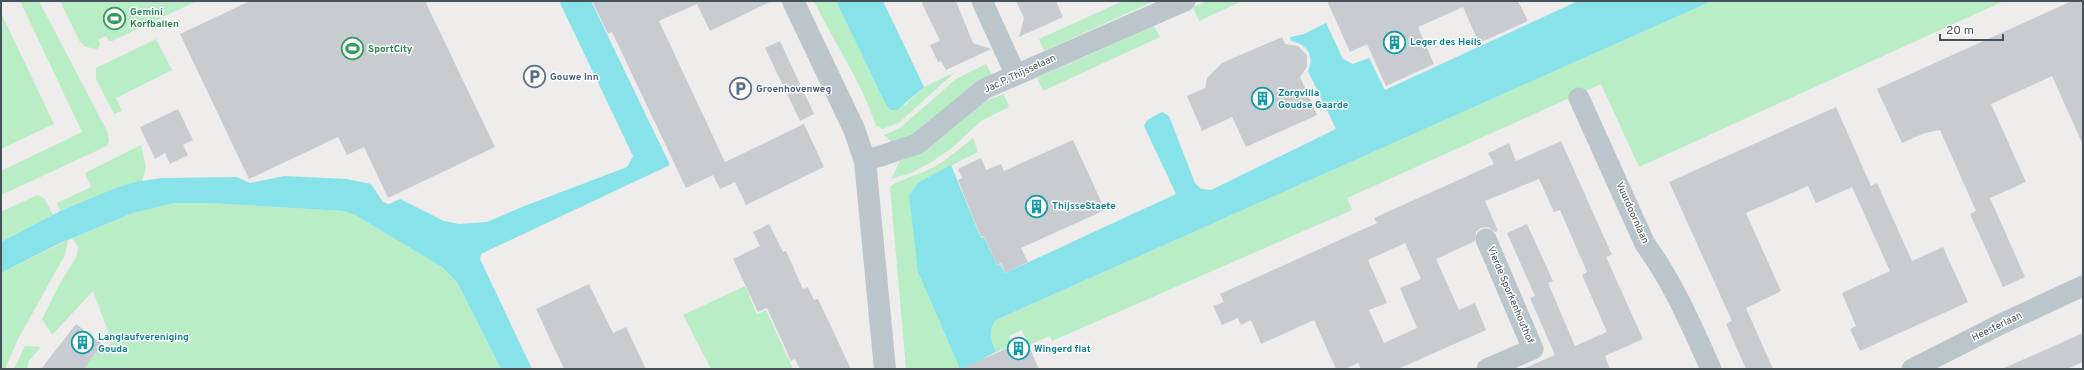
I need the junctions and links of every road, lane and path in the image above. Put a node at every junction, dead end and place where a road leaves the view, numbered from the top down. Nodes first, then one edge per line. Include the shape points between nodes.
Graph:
1 (793, 1) edge
2 (982, 1) edge
3 (1185, 1) edge
4 (1016, 75) junction
5 (1579, 98) dead end
6 (865, 161) junction
7 (1486, 239) dead end
8 (2083, 286) edge
9 (885, 369) edge
10 (1487, 369) edge
11 (1710, 369) edge
12 (1912, 369) edge

1 - 6 street via 854,130
2 - 4 street
3 - 4 street, Jac.P. Thijsselaan
4 - 6 street, Jac.P. Thijsselaan via 984,89 917,144
5 - 11 street, Vuurdoornlaan via 1645,244 1690,323
6 - 9 street
7 - 10 street, Vierde Sporkenhouthof via 1533,349
8 - 12 street, Heesterlaan

